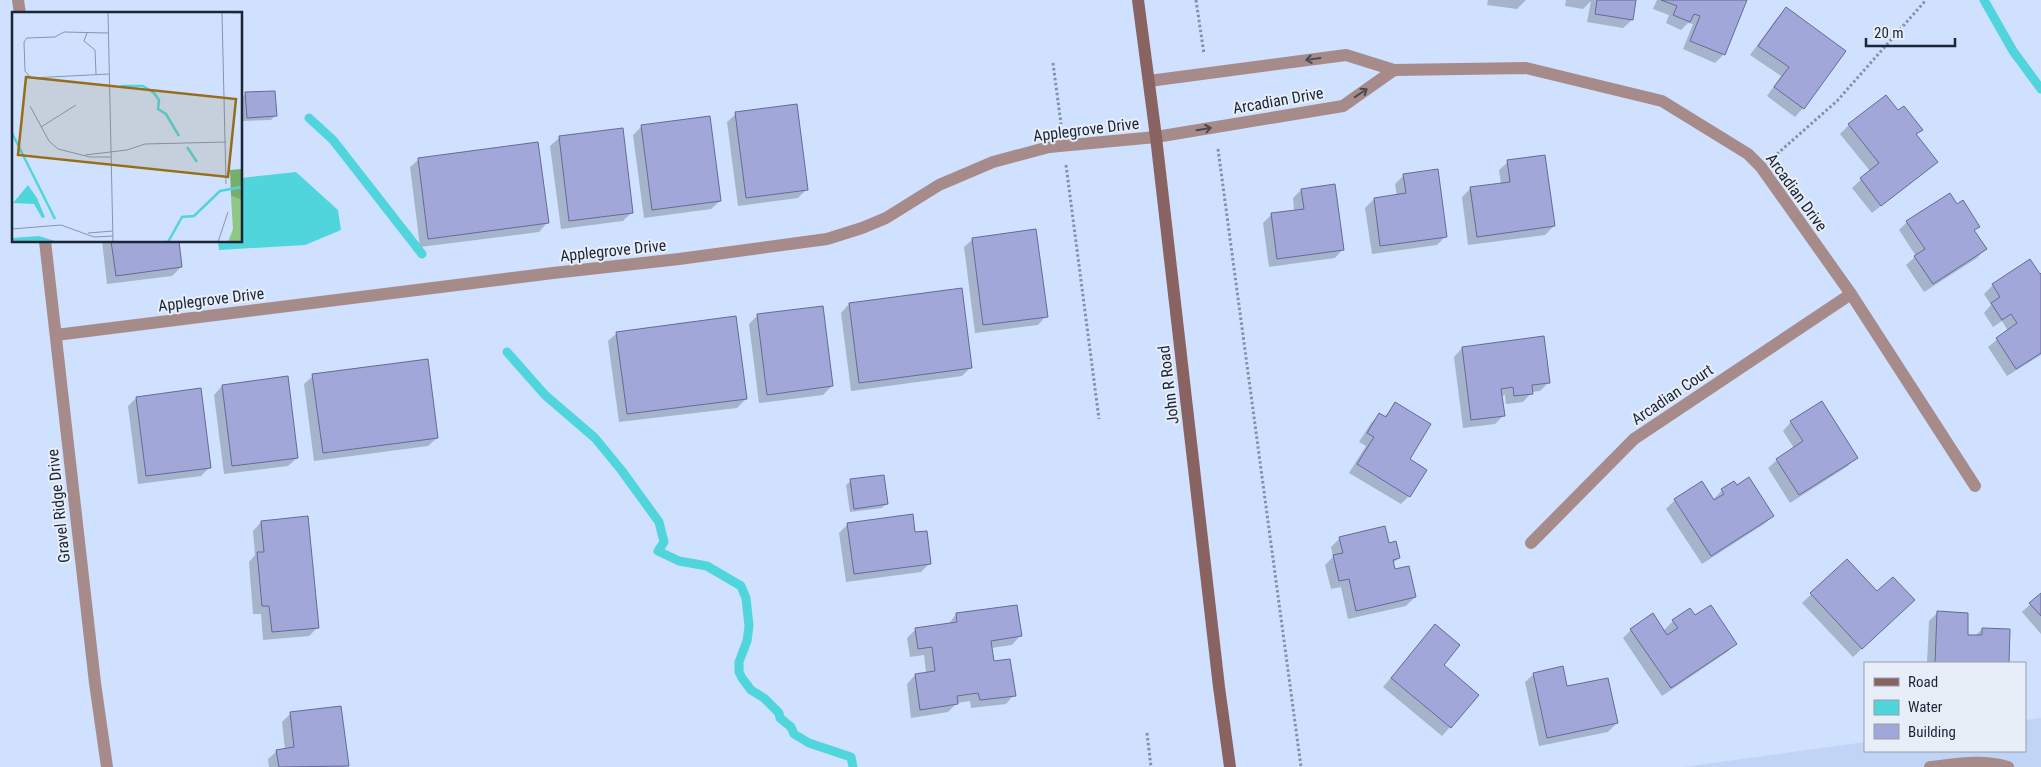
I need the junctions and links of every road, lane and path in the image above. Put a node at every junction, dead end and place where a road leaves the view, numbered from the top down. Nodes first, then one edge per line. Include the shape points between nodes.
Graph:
1 (1138, 0) edge
2 (1196, 0) edge
3 (1926, 0) edge
4 (1053, 63) dead end
5 (1394, 70) junction
6 (1207, 73) junction
7 (1149, 81) junction
8 (1216, 127) junction
9 (1156, 137) junction
10 (1064, 146) junction
11 (1761, 167) junction
12 (45, 242) edge
13 (1851, 294) junction
14 (56, 335) junction
15 (1099, 419) dead end
16 (1975, 486) dead end
17 (1531, 543) dead end
18 (1147, 733) dead end
19 (106, 767) edge
20 (1151, 767) edge
21 (1230, 767) edge
22 (1301, 767) edge
23 (1930, 767) edge
24 (2008, 767) edge

1 - 7 main road, John R Road
2 - 6 path
3 - 11 path via 1837,101
4 - 10 path
5 -> 6 street, Arcadian Drive via 1346,54
8 -> 5 street, Arcadian Drive via 1343,106
5 - 11 street, Arcadian Drive via 1526,68 1662,101 1748,154
6 - 7 street, Arcadian Drive
7 - 9 main road, John R Road
9 -> 8 street, Arcadian Drive
8 - 22 path
9 - 10 street, Applegrove Drive
9 - 21 main road, John R Road
10 - 14 street, Applegrove Drive via 993,162 939,185 886,218 827,239
10 - 15 path
11 - 13 street, Arcadian Drive
12 - 14 street, Gravel Ridge Drive
13 - 16 street, Arcadian Drive
13 - 17 street, Arcadian Court via 1634,439
14 - 19 street, Gravel Ridge Drive
18 - 20 path
23 - 24 street via 1991,762

